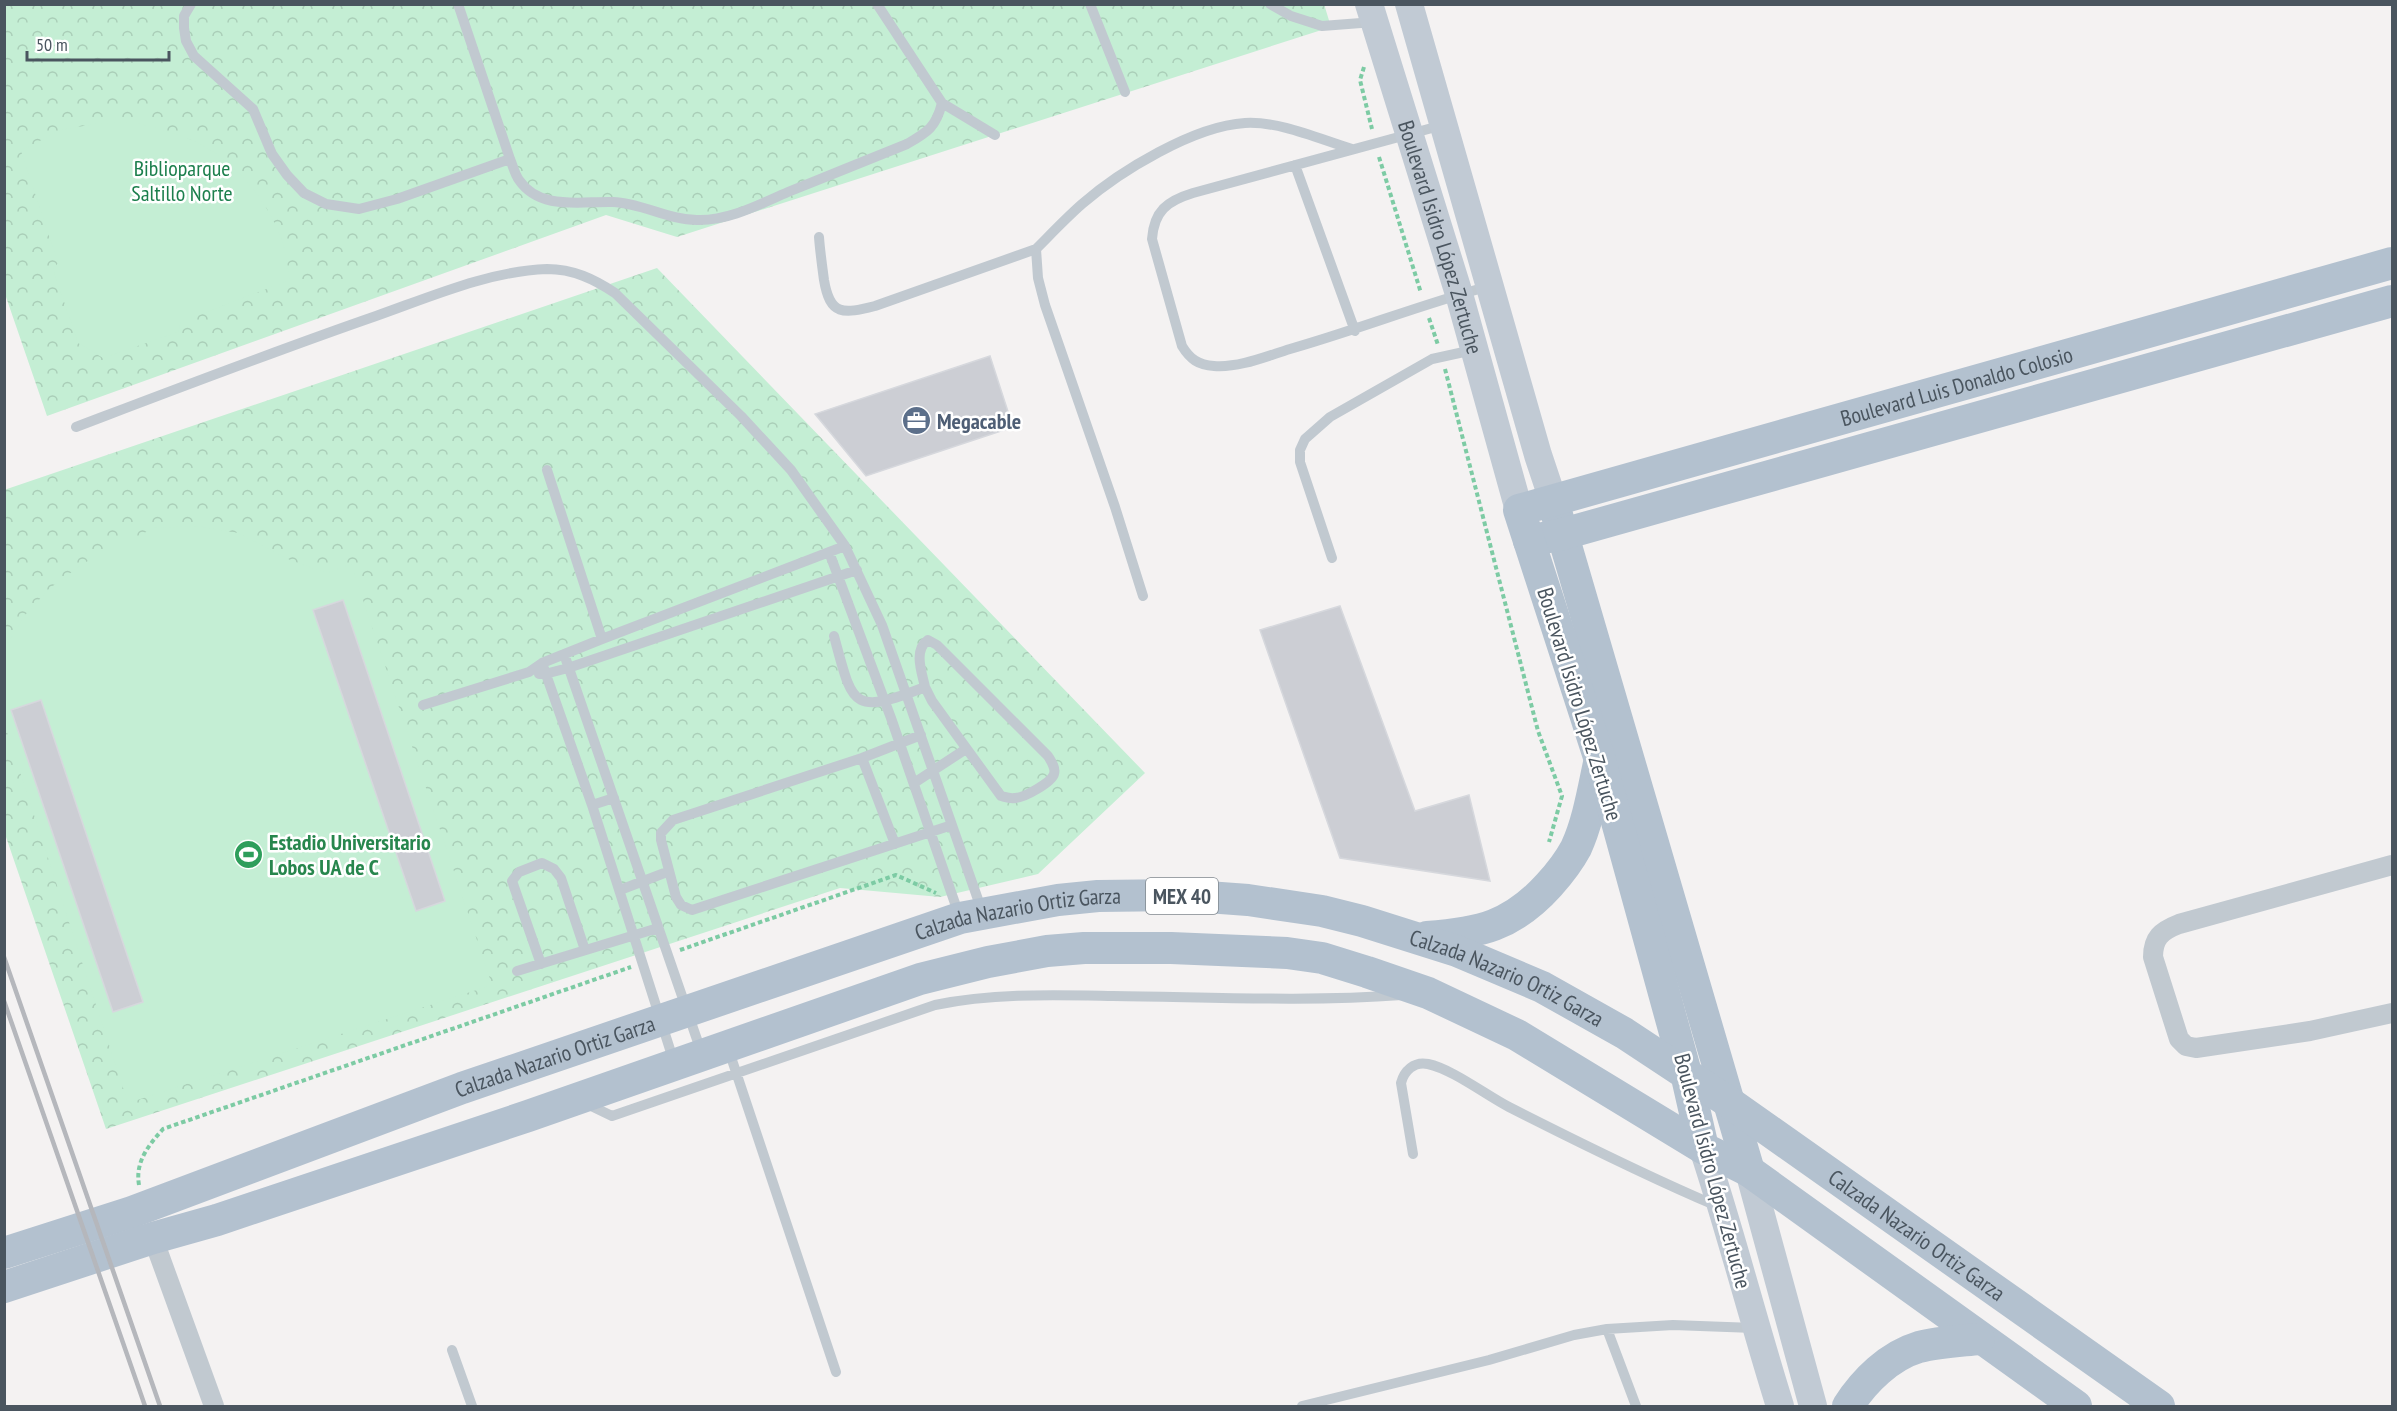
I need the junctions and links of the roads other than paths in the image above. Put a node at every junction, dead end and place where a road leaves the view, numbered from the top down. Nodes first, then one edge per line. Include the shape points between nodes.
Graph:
1 (191, 4) edge
2 (458, 4) edge
3 (877, 4) edge
4 (1090, 4) edge
5 (1270, 4) edge
6 (1409, 4) edge
7 (1371, 13) edge
8 (1125, 92) dead end
9 (942, 103) junction
10 (1443, 125) junction
11 (1408, 134) junction
12 (995, 135) dead end
13 (1353, 150) junction
14 (510, 159) junction
15 (1295, 165) junction
16 (819, 237) dead end
17 (1036, 249) junction
18 (2392, 263) edge
19 (2363, 271) junction
20 (1490, 286) junction
21 (1459, 294) junction
22 (2382, 304) edge
23 (2157, 328) junction
24 (1355, 331) junction
25 (1474, 350) junction
26 (2164, 364) junction
27 (76, 427) dead end
28 (547, 470) dead end
29 (1553, 500) junction
30 (1519, 510) junction
31 (1563, 534) junction
32 (1529, 541) junction
33 (844, 546) junction
34 (829, 552) junction
35 (1332, 558) dead end
36 (857, 570) junction
37 (840, 576) junction
38 (1143, 596) dead end
39 (834, 636) dead end
40 (602, 639) junction
41 (564, 654) junction
42 (568, 668) junction
43 (544, 669) junction
44 (925, 687) junction
45 (907, 694) junction
46 (884, 702) junction
47 (423, 705) dead end
48 (921, 735) junction
49 (900, 744) junction
50 (966, 750) junction
51 (862, 758) junction
52 (1600, 760) junction
53 (934, 771) junction
54 (914, 783) junction
55 (614, 798) junction
56 (592, 805) junction
57 (952, 825) junction
58 (930, 833) junction
59 (895, 844) junction
60 (2392, 865) edge
61 (667, 872) junction
62 (642, 882) junction
63 (620, 890) junction
64 (971, 915) junction
65 (658, 928) junction
66 (633, 935) junction
67 (1417, 938) junction
68 (585, 950) junction
69 (541, 964) junction
70 (517, 971) dead end
71 (1428, 993) junction
72 (2392, 1013) edge
73 (673, 1015) junction
74 (710, 1060) junction
75 (1686, 1073) junction
76 (577, 1098) junction
77 (1730, 1103) junction
78 (1703, 1148) junction
79 (1413, 1154) dead end
80 (1749, 1171) junction
81 (1723, 1208) junction
82 (153, 1238) junction
83 (4, 1253) edge
84 (4, 1287) edge
85 (1755, 1328) junction
86 (1607, 1329) junction
87 (1979, 1339) junction
88 (452, 1350) dead end
89 (836, 1372) dead end
90 (214, 1407) edge
91 (472, 1407) edge
92 (1302, 1407) edge
93 (1636, 1407) edge
94 (1780, 1407) edge
95 (1813, 1407) edge
96 (1848, 1407) edge
97 (2076, 1407) edge
98 (2159, 1407) edge

1 - 14 lane via 184,16 184,28 194,56 253,109 272,154 304,194 326,204 359,209
2 - 14 lane
3 - 9 lane
4 - 8 lane
5 - 7 lane via 1322,26
6 - 10 main road, Boulevard Isidro López Zertuche
7 - 11 main road, Boulevard Isidro López Zertuche
9 - 12 lane
9 - 14 lane via 938,119 928,131 907,144 742,212 708,220 680,219 627,203 546,200 519,180
10 - 11 lane
10 - 20 main road, Boulevard Isidro López Zertuche
11 - 13 lane
11 - 21 main road, Boulevard Isidro López Zertuche
13 - 15 lane
13 - 17 lane via 1278,126 1246,123 1220,127 1130,170 1084,203
15 - 24 lane
15 - 24 lane via 1175,199 1163,208 1153,225 1152,239 1182,346 1190,359 1217,366 1250,361
16 - 17 lane via 827,297 836,308 855,311
17 - 38 lane via 1045,305
18 - 19 main road, Boulevard Luis Donaldo Colosio
19 - 22 main road
19 - 23 main road, Boulevard Luis Donaldo Colosio
20 - 21 lane
20 - 29 main road, Boulevard Isidro López Zertuche
21 - 24 lane
21 - 25 main road, Boulevard Isidro López Zertuche
22 - 26 main road, Boulevard Luis Donaldo Colosio
23 - 26 main road
23 - 29 main road, Boulevard Luis Donaldo Colosio
25 - 30 main road, Boulevard Isidro López Zertuche
25 - 35 lane via 1432,359 1330,417 1305,439 1299,462
26 - 31 main road, Boulevard Luis Donaldo Colosio
27 - 33 lane via 453,289 548,269 584,274 615,293 758,434 791,470
28 - 40 lane
29 - 30 main road, Boulevard Luis Donaldo Colosio
29 - 31 main road, Boulevard Isidro López Zertuche
30 - 32 main road, Boulevard Isidro López Zertuche
31 - 32 main road, Boulevard Luis Donaldo Colosio
31 - 77 main road, Boulevard Isidro López Zertuche
32 - 52 main road, Boulevard Isidro López Zertuche
33 - 34 lane
33 - 36 lane
34 - 37 lane
34 - 40 lane
36 - 37 lane
36 - 45 lane
37 - 42 lane
37 - 46 lane
39 - 46 lane via 853,694 863,702
40 - 41 lane
41 - 42 lane
41 - 43 lane
42 - 43 lane
42 - 55 lane
43 - 47 lane
43 - 56 lane
44 - 45 lane
44 - 50 lane
44 - 50 lane via 920,653 928,640 1048,756 1054,775 1022,797 1005,797 995,790
45 - 46 lane
45 - 48 lane
46 - 49 lane
48 - 49 lane
48 - 53 lane
49 - 51 lane
49 - 54 lane
50 - 53 lane
51 - 59 lane
51 - 61 lane via 673,820 661,833
52 - 67 main road via 1576,847 1559,874 1531,904 1508,920 1484,929
52 - 75 main road, Boulevard Isidro López Zertuche
53 - 54 lane
53 - 57 lane
54 - 58 lane
55 - 56 lane
55 - 62 lane
56 - 63 lane
57 - 58 lane
57 - 64 lane
58 - 59 lane
58 - 64 lane
59 - 61 lane via 692,910 678,901
60 - 72 street via 2179,924 2166,929 2153,945 2153,957 2179,1039 2186,1046 2196,1048 2310,1031
61 - 62 lane
62 - 63 lane
62 - 65 lane
63 - 66 lane
64 - 67 main road, Calzada Nazario Ortiz Garza / MEX 40 via 1098,896 1180,895 1322,911
64 - 73 main road, Calzada Nazario Ortiz Garza / MEX 40
65 - 66 lane
65 - 73 lane
66 - 68 lane
66 - 73 lane
67 - 75 main road, Calzada Nazario Ortiz Garza / MEX 40 via 1542,987
68 - 69 lane
68 - 69 lane via 561,878 542,863 519,872 512,881
69 - 70 lane
71 - 74 lane via 1336,999 973,997
71 - 74 main road, Calzada Nazario Ortiz Garza via 1322,958 1287,953 1171,948 1047,951 920,979
71 - 78 main road, Calzada Nazario Ortiz Garza via 1517,1035
73 - 74 lane
73 - 74 lane
73 - 83 main road, Calzada Nazario Ortiz Garza / MEX 40 via 462,1088 132,1212
74 - 76 main road, Calzada Nazario Ortiz Garza
74 - 76 lane via 612,1116
74 - 89 lane
75 - 77 main road, Calzada Nazario Ortiz Garza / MEX 40
75 - 78 main road, Boulevard Isidro López Zertuche
76 - 82 main road, Calzada Nazario Ortiz Garza via 218,1220
77 - 80 main road, Boulevard Isidro López Zertuche
77 - 98 main road, Calzada Nazario Ortiz Garza / MEX 40
78 - 80 main road, Calzada Nazario Ortiz Garza
78 - 81 main road, Boulevard Isidro López Zertuche
79 - 81 lane via 1401,1083 1410,1068 1428,1064 1608,1158
80 - 87 main road, Calzada Nazario Ortiz Garza
80 - 95 main road, Boulevard Isidro López Zertuche
81 - 85 main road, Boulevard Isidro López Zertuche
82 - 84 main road, Calzada Nazario Ortiz Garza
82 - 90 street
85 - 86 lane via 1673,1325
85 - 94 main road, Boulevard Isidro López Zertuche
86 - 92 lane
86 - 93 lane
87 - 96 main road via 1918,1347 1891,1361 1858,1391
87 - 97 main road, Calzada Nazario Ortiz Garza
88 - 91 lane

